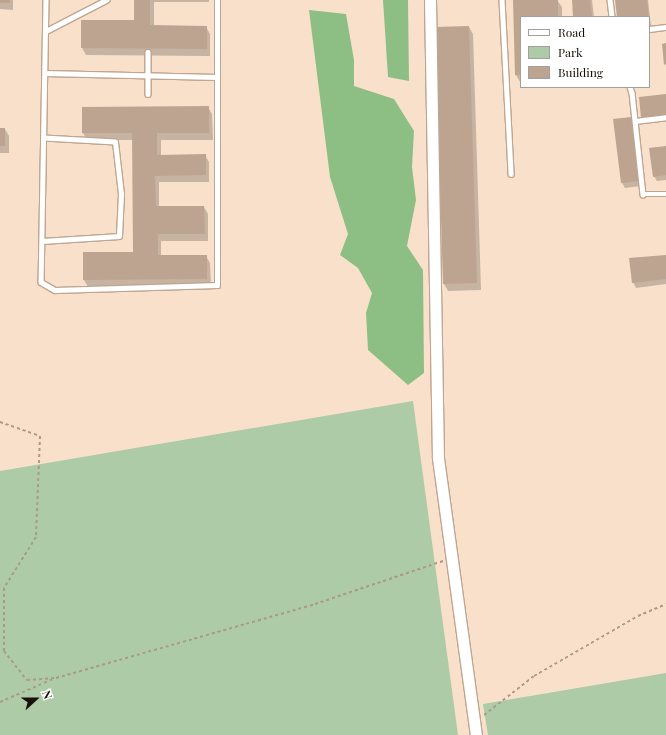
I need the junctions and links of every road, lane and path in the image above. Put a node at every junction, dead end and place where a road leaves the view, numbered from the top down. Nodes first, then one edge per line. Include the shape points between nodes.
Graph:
1 (46, 0) edge
2 (106, 0) edge
3 (217, 0) edge
4 (430, 0) edge
5 (502, 0) edge
6 (610, 0) edge
7 (612, 16) edge
8 (666, 27) edge
9 (650, 29) edge
10 (46, 31) junction
11 (148, 52) dead end
12 (45, 73) junction
13 (148, 75) junction
14 (217, 77) junction
15 (630, 88) edge
16 (148, 94) dead end
17 (666, 117) edge
18 (635, 121) junction
19 (44, 138) junction
20 (511, 174) dead end
21 (666, 194) edge
22 (42, 241) junction
23 (0, 422) edge
24 (452, 558) junction
25 (666, 604) edge
26 (56, 678) junction
27 (0, 702) edge
28 (474, 721) junction
29 (476, 735) edge

1 - 10 lane
2 - 10 lane
3 - 14 lane
4 - 24 street via 438,458
5 - 20 lane
6 - 7 lane
8 - 9 lane
10 - 12 lane
11 - 13 lane
12 - 13 lane
12 - 19 lane
13 - 14 lane
13 - 16 lane
14 - 22 lane via 217,285 55,290 41,282
15 - 18 lane
17 - 18 lane
18 - 21 lane via 643,194
19 - 22 lane
19 - 22 lane via 116,142 121,194 119,236
23 - 26 path via 40,436 36,537 4,588 4,651 27,680
24 - 26 path via 315,604
24 - 28 street
25 - 28 path via 638,616 534,676 491,711
26 - 27 path
28 - 29 street

